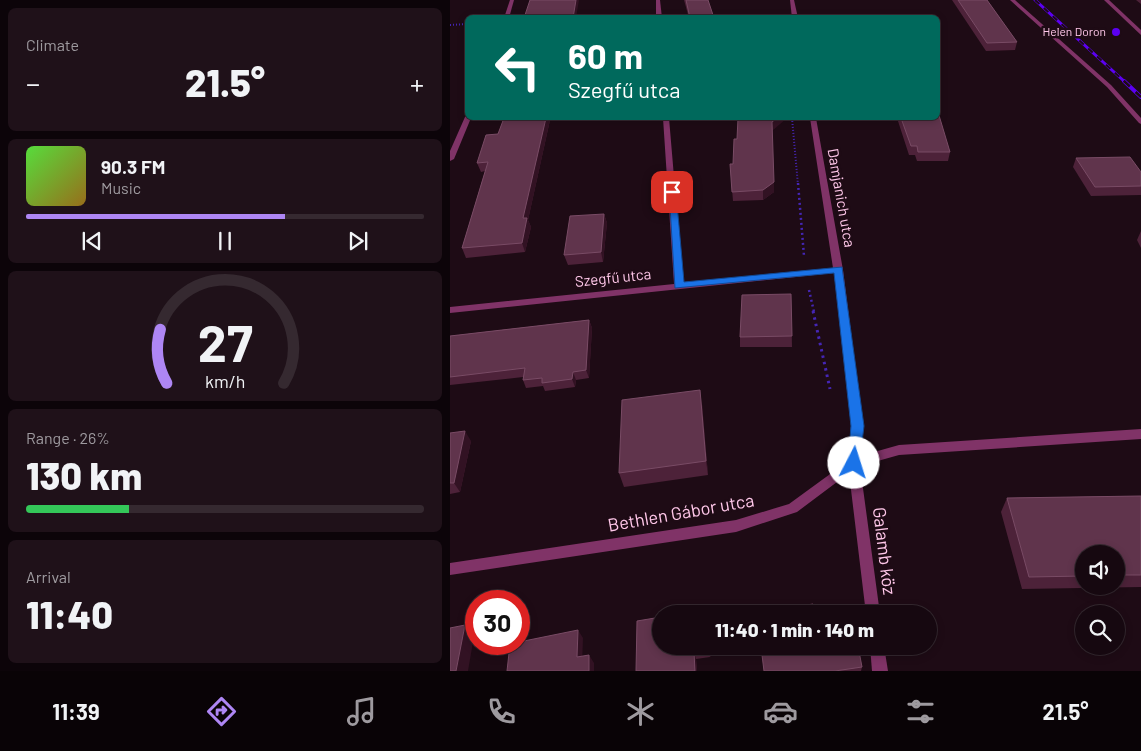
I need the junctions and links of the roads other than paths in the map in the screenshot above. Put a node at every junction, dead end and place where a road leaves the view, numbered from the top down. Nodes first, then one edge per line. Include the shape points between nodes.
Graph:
1 (512, 0) edge
2 (658, 0) edge
3 (792, 0) edge
4 (1012, 0) edge
5 (1106, 0) edge
6 (507, 15) edge
7 (659, 15) edge
8 (794, 15) edge
9 (1141, 33) edge
10 (467, 120) edge
11 (666, 120) edge
12 (812, 120) edge
13 (1141, 122) edge
14 (450, 159) edge
15 (838, 270) junction
16 (679, 286) junction
17 (450, 310) edge
18 (1141, 434) edge
19 (854, 463) junction
20 (450, 569) edge
21 (872, 605) edge
22 (878, 655) edge
23 (880, 671) edge

1 - 6 street
2 - 7 street
3 - 8 street
4 - 13 street via 1109,86
5 - 9 street
10 - 14 street
11 - 16 street
12 - 15 street, Damjanich utca
15 - 16 street, Szegfű utca
15 - 19 street, Damjanich utca via 857,426
16 - 17 street, Szegfű utca
18 - 19 street, Bethlen Gábor utca via 899,450
19 - 20 street, Bethlen Gábor utca via 793,508 736,526
19 - 21 street, Galamb köz
22 - 23 street

